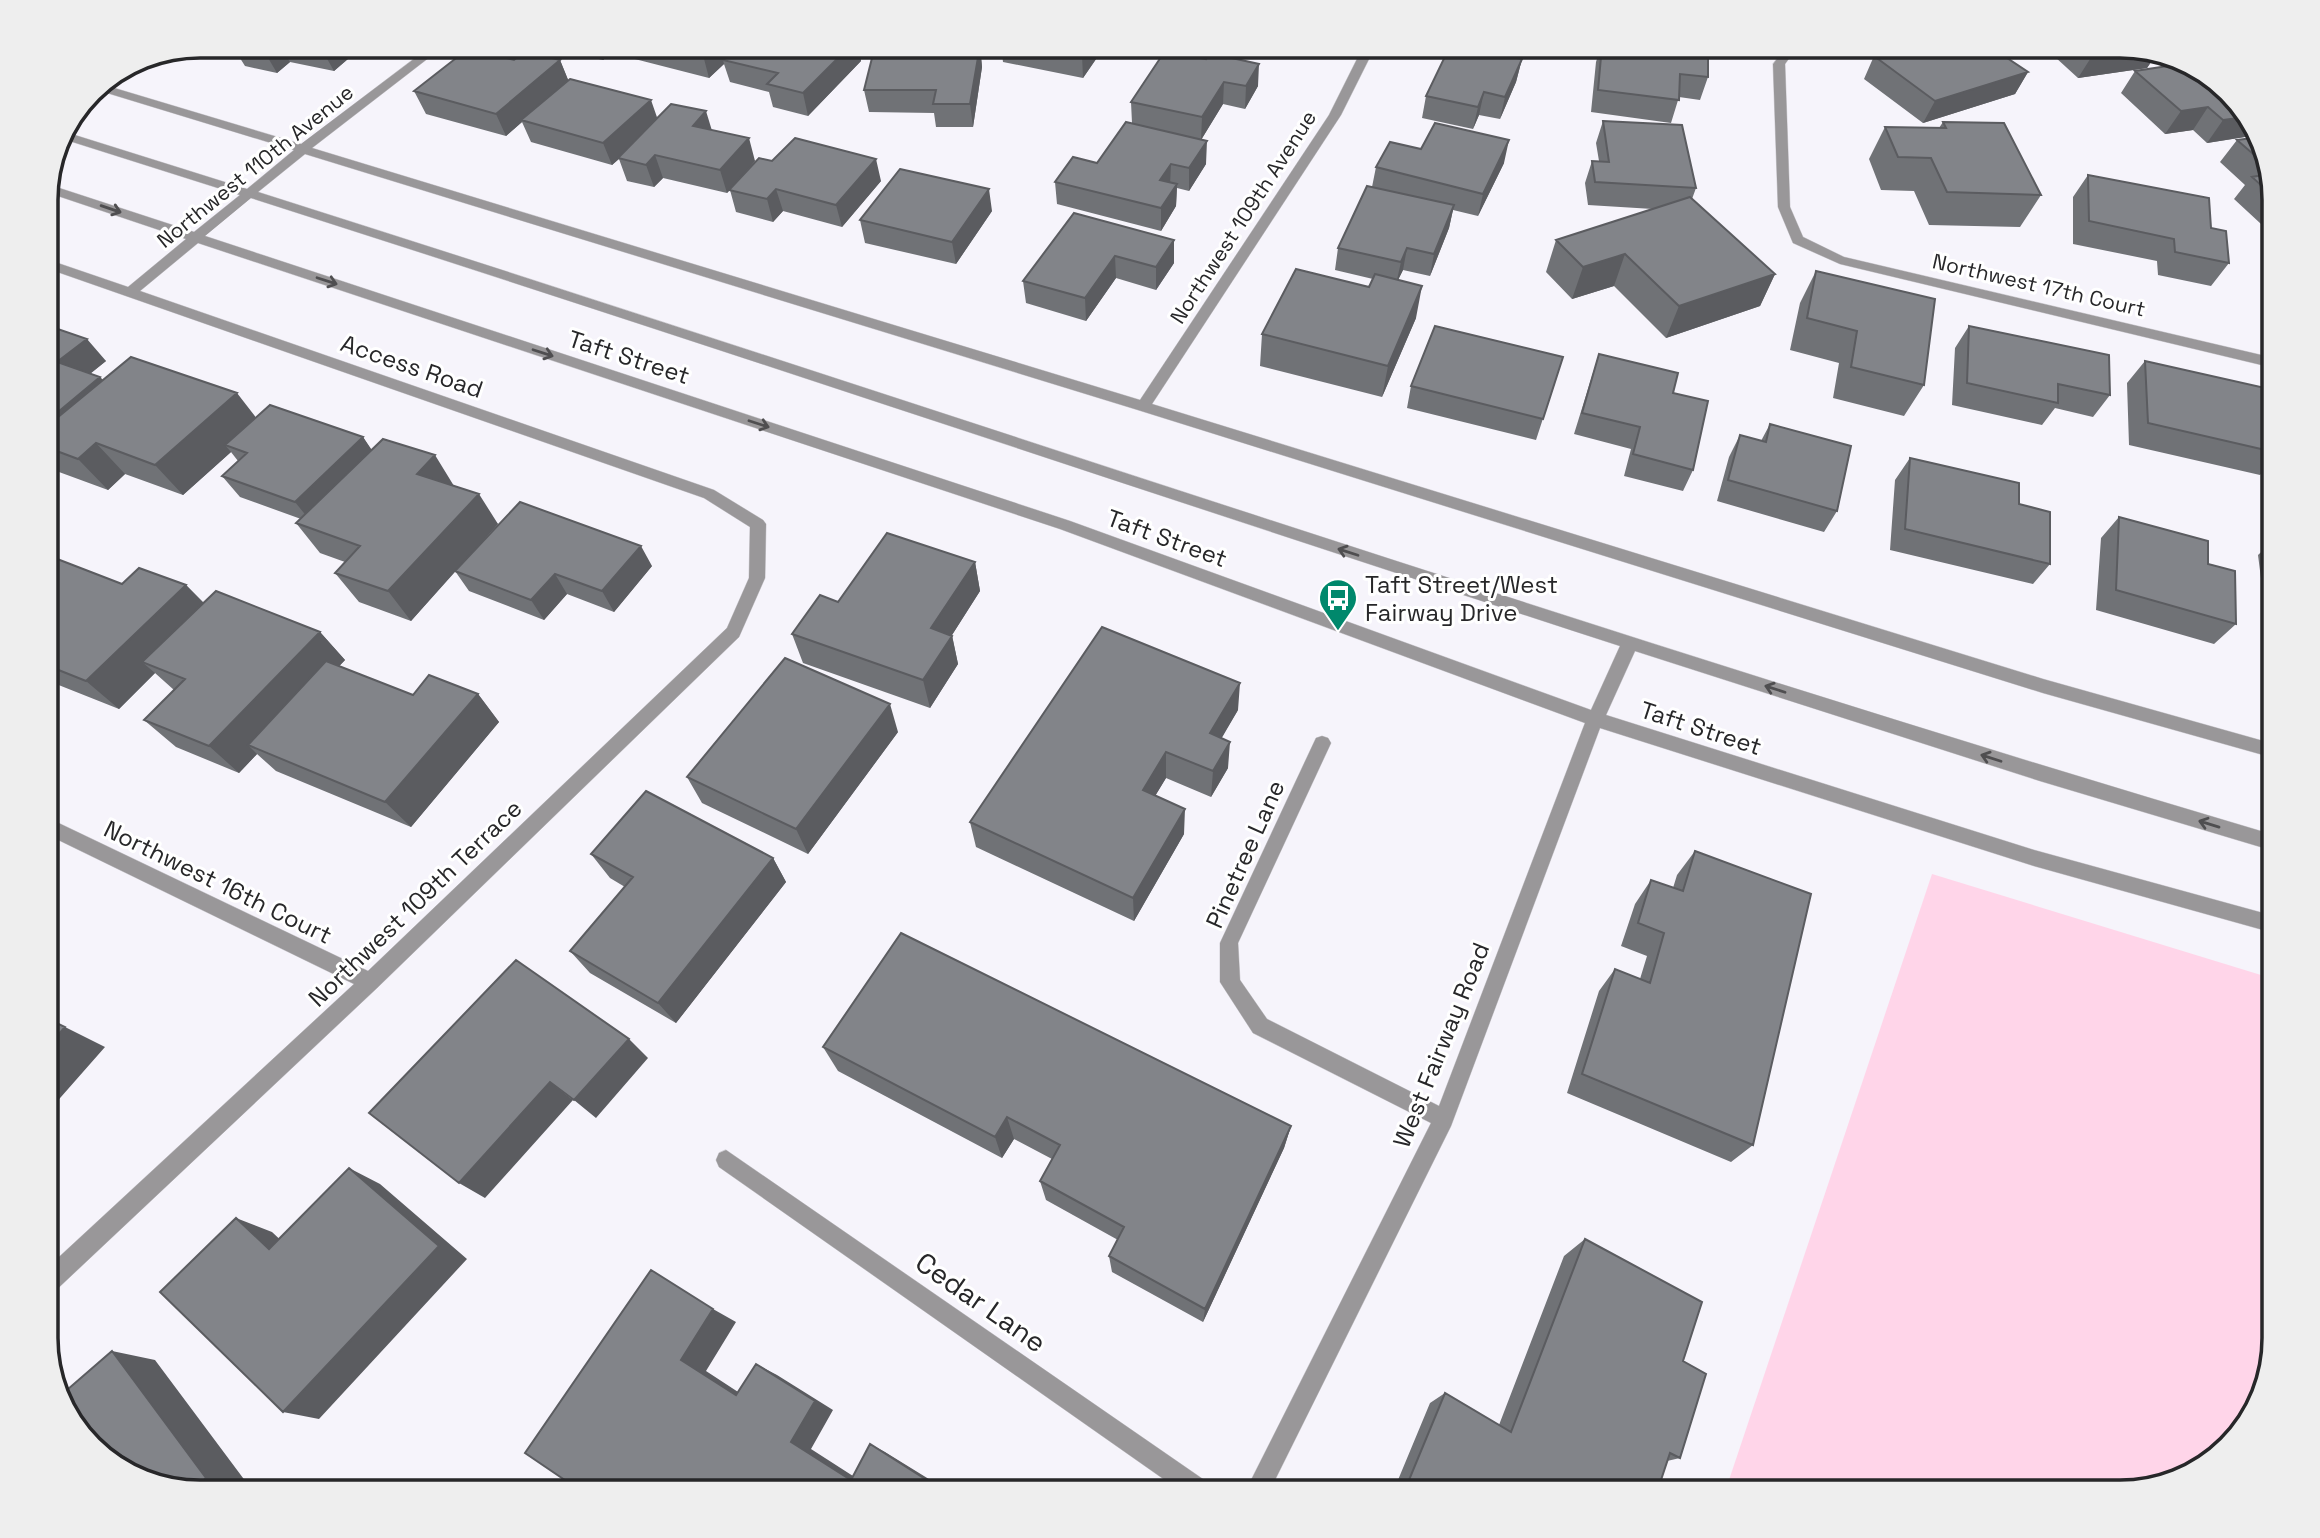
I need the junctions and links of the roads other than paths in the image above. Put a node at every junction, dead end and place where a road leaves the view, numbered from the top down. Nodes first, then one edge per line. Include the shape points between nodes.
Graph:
1 (422, 58) edge
2 (1364, 58) edge
3 (1784, 58) edge
4 (110, 90) edge
5 (72, 137) edge
6 (304, 148) junction
7 (58, 192) edge
8 (249, 194) junction
9 (196, 238) junction
10 (58, 267) edge
11 (130, 292) junction
12 (2262, 360) edge
13 (1143, 406) junction
14 (758, 524) joint
15 (1630, 643) junction
16 (1595, 719) junction
17 (1322, 743) dead end
18 (2262, 748) edge
19 (58, 831) edge
20 (2262, 839) edge
21 (2262, 922) edge
22 (369, 982) junction
23 (1444, 1119) junction
24 (726, 1160) dead end
25 (58, 1273) edge
26 (1183, 1480) edge
27 (1264, 1480) edge

1 - 6 street, Northwest 110th Avenue
2 - 13 street, Northwest 109th Avenue via 1335,115
3 - 12 street, Northwest 17th Court via 1779,64 1784,207 1798,240 1840,260
4 - 6 street
5 - 8 street, Taft Street
6 - 8 street, Northwest 110th Avenue
6 - 13 street
7 -> 9 street, Taft Street
8 - 9 street, Northwest 110th Avenue
15 -> 8 street, Taft Street
9 - 11 street, Northwest 110th Avenue
9 -> 16 street, Taft Street via 1065,525
10 - 11 street, Access Road
11 - 14 street, Access Road via 709,494
13 - 18 street via 2043,686
14 - 22 street, Northwest 109th Terrace via 757,578 733,632
15 - 16 street, West Fairway Road
20 -> 15 street, Taft Street
16 - 21 street, Taft Street via 2034,858
16 - 23 street, West Fairway Road
17 - 23 street, Pinetree Lane via 1229,943 1230,982 1260,1026
19 - 22 street, Northwest 16th Court
22 - 25 street, Northwest 109th Terrace
23 - 27 street, West Fairway Road
24 - 26 street, Cedar Lane

